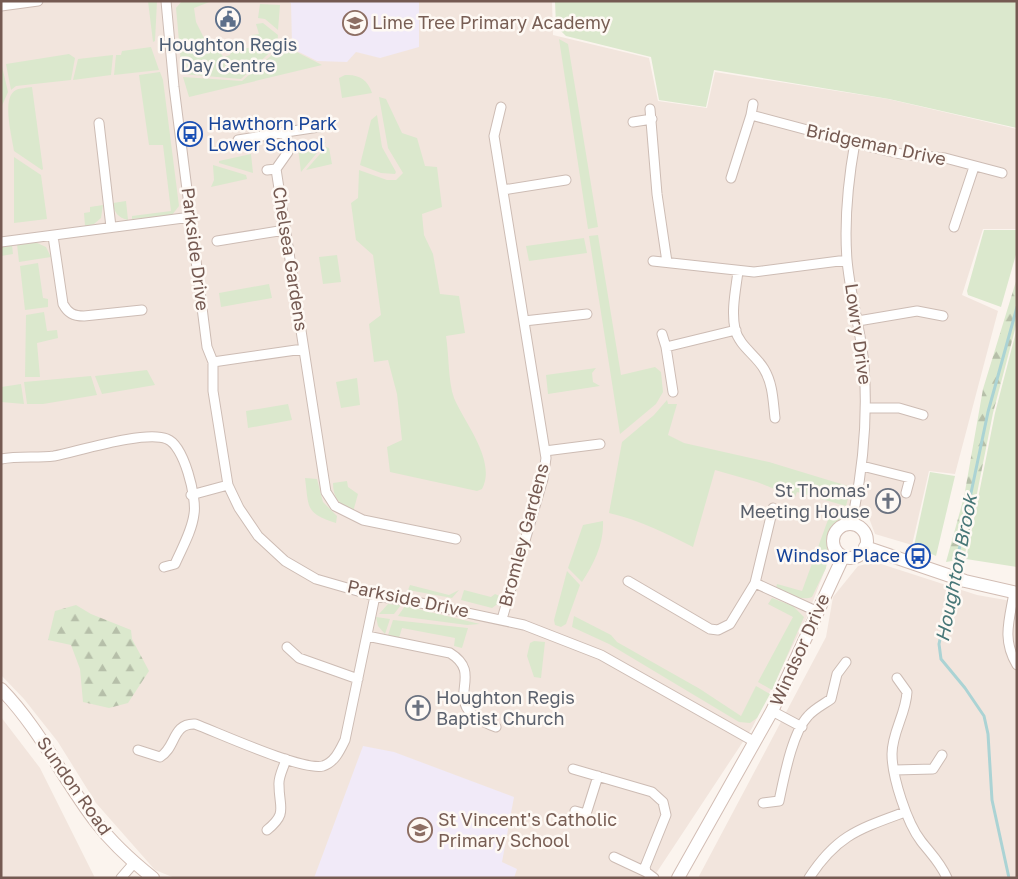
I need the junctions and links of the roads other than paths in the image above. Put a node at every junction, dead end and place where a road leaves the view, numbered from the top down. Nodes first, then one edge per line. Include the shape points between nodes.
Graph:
1 (38, 1) edge
2 (166, 1) edge
3 (1, 6) edge
4 (753, 104) dead end
5 (501, 107) dead end
6 (650, 109) dead end
7 (751, 115) junction
8 (652, 120) junction
9 (633, 122) dead end
10 (99, 123) dead end
11 (319, 127) dead end
12 (286, 132) junction
13 (238, 140) dead end
14 (855, 142) junction
15 (974, 167) junction
16 (1002, 172) dead end
17 (731, 178) dead end
18 (566, 180) dead end
19 (503, 190) junction
20 (191, 217) junction
21 (111, 227) junction
22 (954, 227) dead end
23 (285, 230) junction
24 (53, 236) junction
25 (217, 241) dead end
26 (1, 242) edge
27 (847, 260) junction
28 (653, 261) dead end
29 (667, 262) junction
30 (738, 271) junction
31 (142, 310) dead end
32 (587, 314) dead end
33 (943, 316) dead end
34 (524, 321) junction
35 (858, 321) junction
36 (736, 330) junction
37 (662, 334) dead end
38 (666, 347) junction
39 (303, 349) junction
40 (213, 362) junction
41 (673, 392) dead end
42 (866, 408) junction
43 (923, 415) dead end
44 (775, 418) dead end
45 (600, 444) dead end
46 (545, 451) junction
47 (1, 459) edge
48 (862, 466) junction
49 (228, 485) junction
50 (906, 493) dead end
51 (191, 495) junction
52 (773, 508) dead end
53 (851, 524) junction
54 (456, 539) dead end
55 (866, 547) junction
56 (843, 556) junction
57 (164, 567) dead end
58 (628, 581) dead end
59 (754, 583) junction
60 (1015, 593) edge
61 (375, 596) junction
62 (816, 611) junction
63 (502, 619) junction
64 (367, 636) junction
65 (287, 647) dead end
66 (846, 662) dead end
67 (1017, 666) edge
68 (897, 678) dead end
69 (358, 679) junction
70 (1, 689) edge
71 (772, 711) junction
72 (496, 727) dead end
73 (802, 727) junction
74 (755, 742) junction
75 (138, 750) dead end
76 (942, 755) dead end
77 (286, 759) junction
78 (573, 769) dead end
79 (933, 769) junction
80 (895, 770) junction
81 (598, 776) junction
82 (932, 779) dead end
83 (763, 803) dead end
84 (575, 811) dead end
85 (905, 812) junction
86 (267, 830) dead end
87 (614, 857) dead end
88 (134, 862) junction
89 (650, 875) edge
90 (121, 878) edge
91 (153, 878) edge
92 (678, 878) edge
93 (810, 878) edge
94 (947, 878) edge

1 - 3 street
2 - 20 street, Parkside Drive via 168,41
4 - 7 street
5 - 19 street, Bromley Gardens via 494,136
6 - 8 street
7 - 14 street, Bridgeman Drive
7 - 17 street
8 - 9 street
8 - 29 street via 657,194
10 - 21 street
11 - 12 street
12 - 13 street
12 - 23 street, Chelsea Gardens via 288,152 272,169
14 - 15 street, Bridgeman Drive via 901,154 944,158
14 - 27 street, Lowry Drive via 849,179
15 - 16 street, Bridgeman Drive
15 - 22 street
18 - 19 street
19 - 34 street, Bromley Gardens
20 - 21 street
20 - 40 street, Parkside Drive via 207,347
21 - 24 street
23 - 25 street
23 - 39 street, Chelsea Gardens
24 - 26 street
24 - 31 street via 63,304 67,310 84,316
27 - 30 street via 770,271
27 - 35 street, Lowry Drive
28 - 29 street
29 - 30 street
30 - 36 street via 734,309
32 - 34 street
33 - 35 street via 917,311
34 - 46 street, Bromley Gardens
35 - 42 street, Lowry Drive
36 - 38 street
36 - 44 street via 764,368 772,385
37 - 38 street
38 - 41 street
39 - 40 street, Chelsea Gardens
39 - 54 street, Chelsea Gardens via 326,492 335,506 363,520
40 - 49 street, Parkside Drive via 213,390
42 - 43 street via 899,408
42 - 48 street, Lowry Drive
45 - 46 street, Bromley Gardens
46 - 63 street, Bromley Gardens via 543,479
47 - 51 street via 52,456 134,439 165,438 173,442 182,455
48 - 50 street via 910,478
48 - 53 street, Lowry Drive
49 - 51 street
49 - 61 street, Parkside Drive via 258,536 285,561 316,579
51 - 57 street via 195,512 188,533 175,564
52 - 59 street
53 - 55 street via 864,532
53 - 56 street via 840,528 833,537 834,548
55 - 56 street via 854,558
55 - 60 street via 965,581
56 - 62 street, Windsor Drive
58 - 59 street via 710,629 718,630 730,624
59 - 62 street
60 - 67 street via 1007,632 1009,651
61 - 63 street, Parkside Drive
61 - 64 street
62 - 71 street, Windsor Drive
63 - 74 street, Parkside Drive via 546,632 601,655
64 - 69 street
64 - 72 street via 450,653 460,659 466,674 465,705 478,720
65 - 69 street via 298,658
66 - 73 street via 837,674 831,699 808,716
68 - 80 street via 907,692 907,706 892,752
69 - 77 street via 345,740 334,759 316,766
70 - 88 street, Sundon Road via 25,716 97,823
71 - 73 street
71 - 74 street, Windsor Drive
73 - 83 street via 787,763 779,802
74 - 92 street
75 - 77 street via 160,757 168,750 179,729 186,724 195,724
76 - 79 street
77 - 86 street via 278,784 280,819
78 - 81 street
79 - 80 street
79 - 82 street
80 - 85 street
81 - 84 street via 586,814
81 - 89 street via 652,792 662,802 666,815 646,861
85 - 93 street via 845,836 822,859
85 - 94 street
87 - 89 street
88 - 90 street
88 - 91 street, Sundon Road

